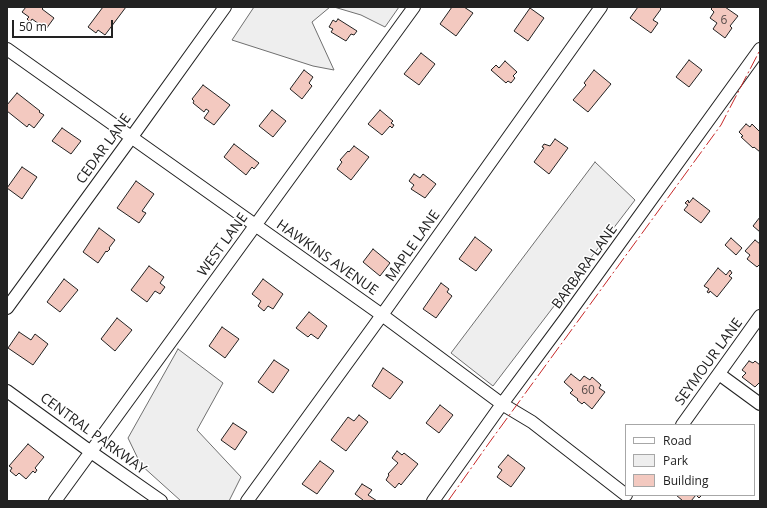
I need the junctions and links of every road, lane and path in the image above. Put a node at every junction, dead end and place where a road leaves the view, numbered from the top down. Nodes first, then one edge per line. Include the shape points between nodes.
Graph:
1 (225, 7) edge
2 (414, 7) edge
3 (601, 7) edge
4 (7, 49) edge
5 (760, 49) edge
6 (131, 138) junction
7 (256, 226) junction
8 (7, 308) edge
9 (382, 315) junction
10 (760, 316) edge
11 (719, 374) junction
12 (7, 391) edge
13 (502, 404) junction
14 (760, 404) edge
15 (683, 424) edge
16 (90, 452) junction
17 (625, 494) edge
18 (55, 501) edge
19 (161, 501) edge
20 (247, 501) edge
21 (433, 501) edge

1 - 6 street, CEDAR LANE
2 - 7 street, WEST LANE
3 - 9 street, MAPLE LANE
4 - 6 street, HAWKINS AVENUE
5 - 13 street, BARBARA LANE
6 - 7 street, HAWKINS AVENUE
6 - 8 street, CEDAR LANE
7 - 9 street, HAWKINS AVENUE
7 - 16 street, WEST LANE
9 - 13 street, HAWKINS AVENUE
9 - 20 street, MAPLE LANE
10 - 11 street, SEYMOUR LANE
11 - 14 street
11 - 15 street, SEYMOUR LANE
12 - 16 street, CENTRAL PARKWAY
13 - 17 street, HAWKINS AVENUE via 532,422
13 - 21 street, BARBARA LANE
16 - 18 street, WEST LANE
16 - 19 street, CENTRAL PARKWAY

